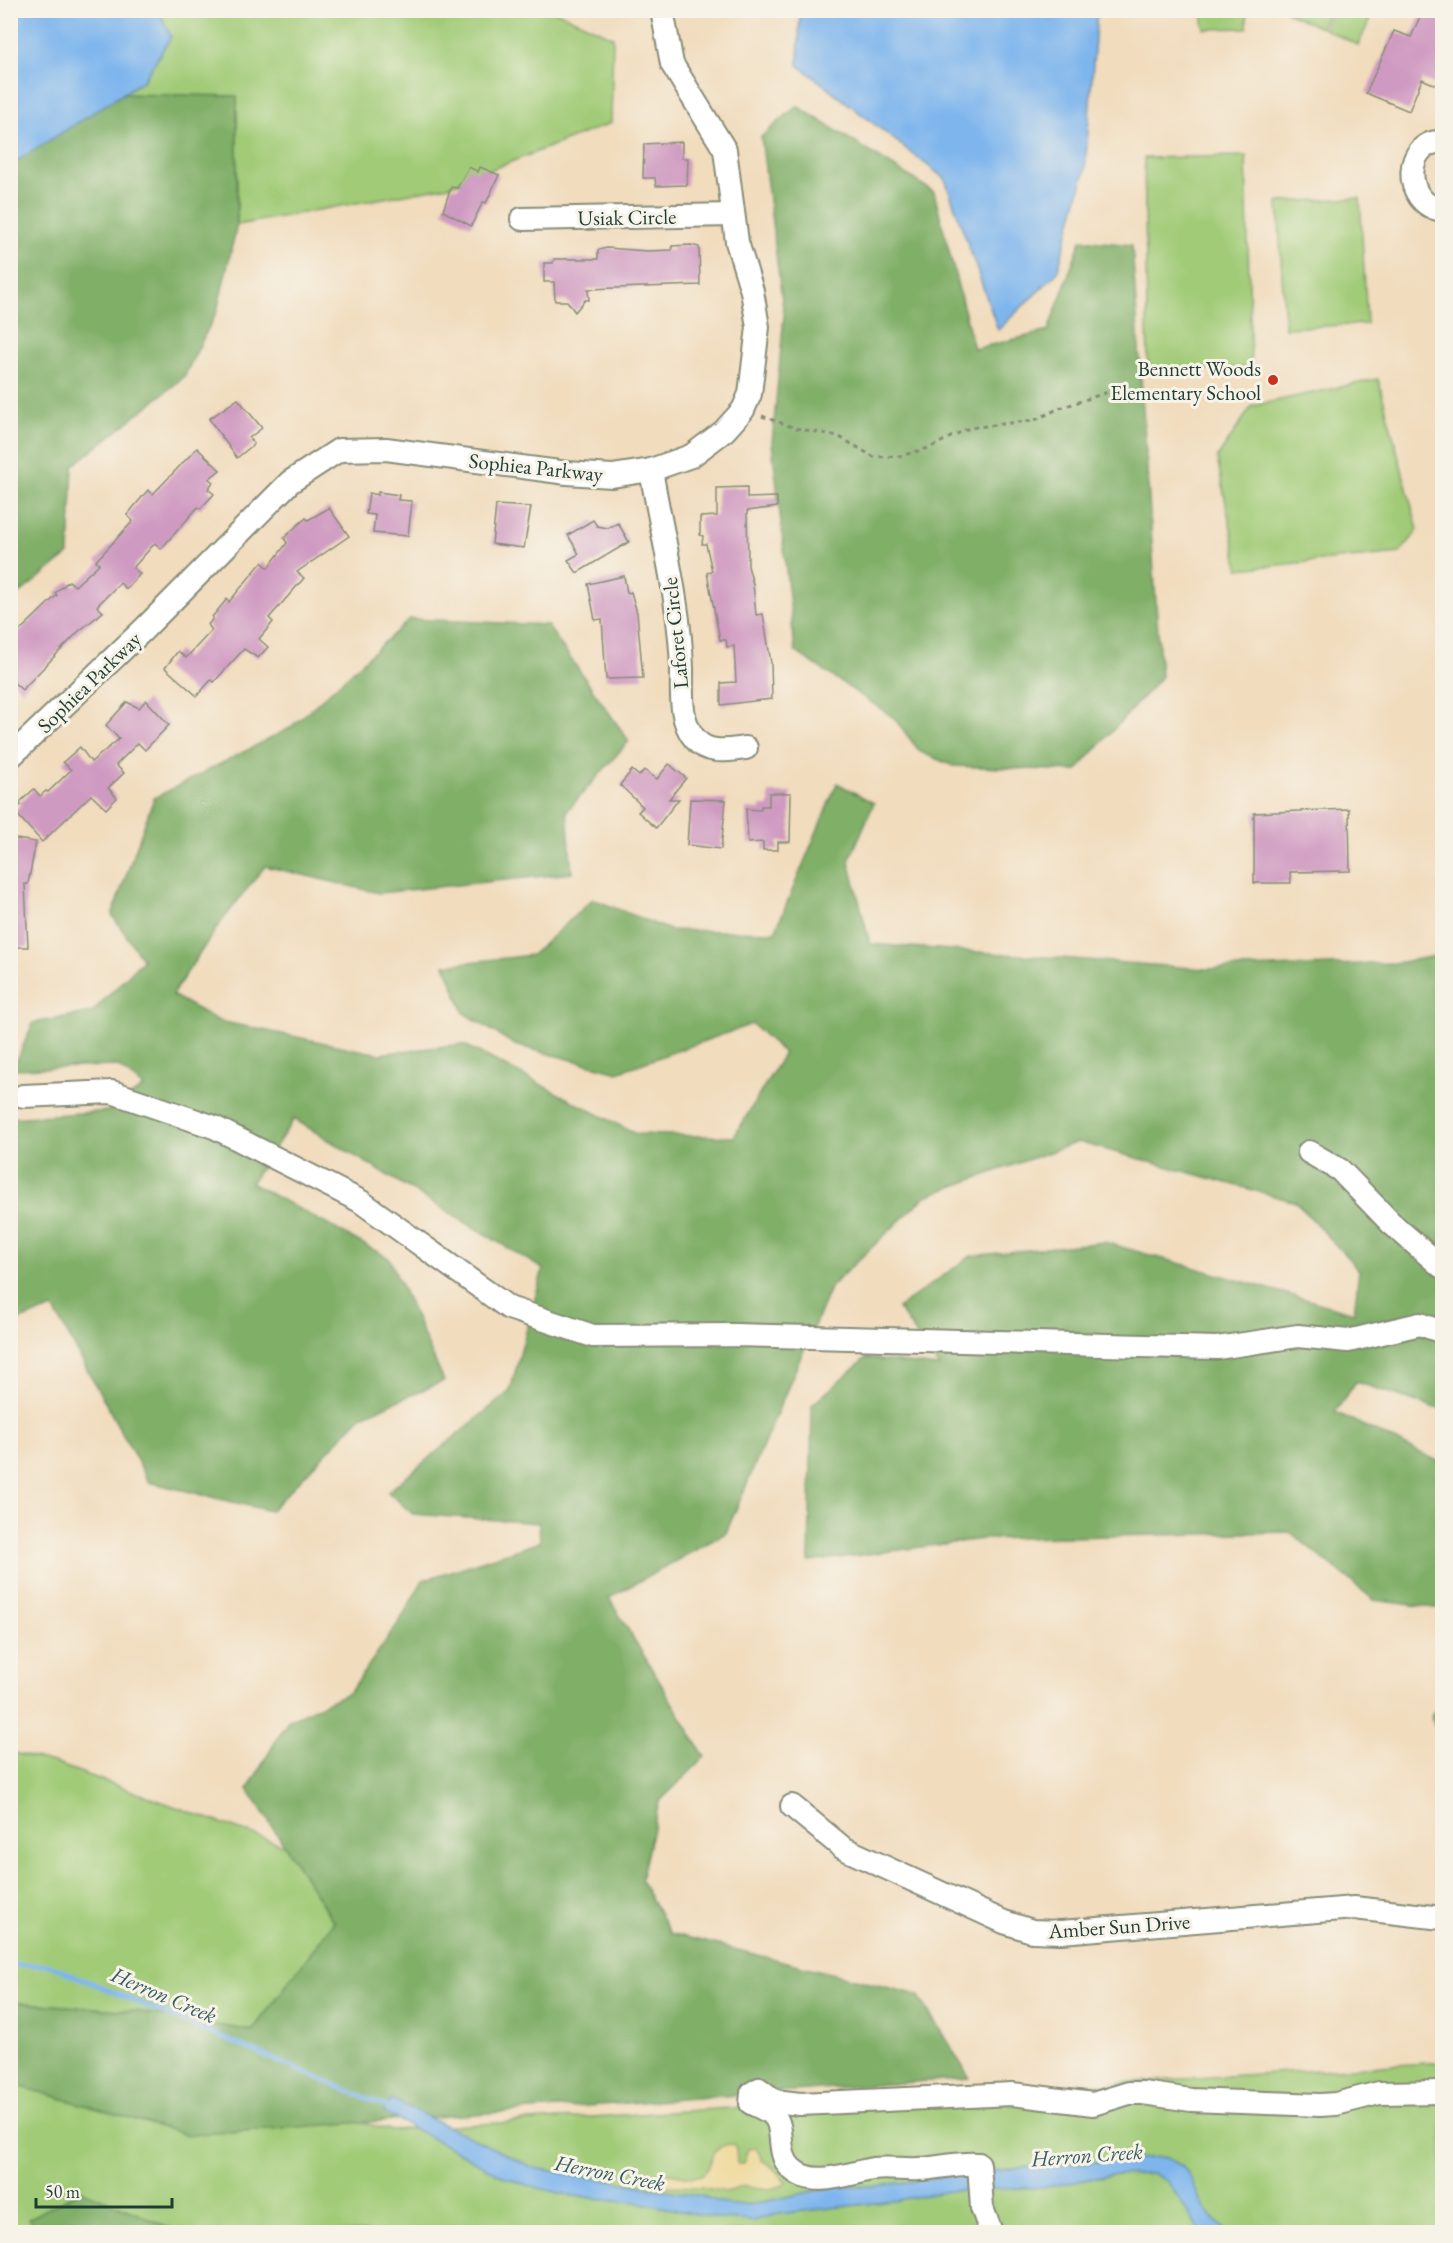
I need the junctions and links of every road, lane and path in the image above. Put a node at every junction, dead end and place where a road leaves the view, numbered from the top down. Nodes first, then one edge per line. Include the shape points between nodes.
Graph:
1 (662, 10) edge
2 (1443, 142) edge
3 (1443, 210) edge
4 (733, 215) junction
5 (522, 219) dead end
6 (1111, 391) dead end
7 (743, 410) junction
8 (651, 470) junction
9 (746, 748) dead end
10 (10, 757) edge
11 (23, 1096) dead end
12 (1309, 1152) dead end
13 (1443, 1267) edge
14 (1443, 1332) edge
15 (792, 1806) dead end
16 (1443, 1918) edge
17 (1443, 2091) edge
18 (991, 2232) edge

1 - 4 street, Sophiea Parkway via 672,64 725,150
2 - 3 street via 1422,150 1412,172 1420,199
4 - 5 street, Usiak Circle
4 - 7 street, Sophiea Parkway via 758,327 750,394
6 - 7 path via 1035,420 969,428 929,448 900,456 874,457 838,436 795,428
7 - 8 street, Sophiea Parkway via 724,431 691,456
8 - 9 street, Laforet Circle via 680,635 686,725 705,748
8 - 10 street, Sophiea Parkway via 612,476 386,449 339,450 290,482
11 - 14 street via 112,1092 214,1127 360,1201 509,1308 593,1336 736,1335 1217,1348 1298,1336 1348,1341 1420,1324
12 - 13 street via 1340,1170 1392,1224
15 - 16 street, Amber Sun Drive via 843,1848 1004,1922 1032,1931 1061,1932 1354,1908
17 - 18 street via 1379,2093 1320,2105 1191,2100 1143,2093 1129,2093 1093,2104 1012,2094 800,2104 775,2101 759,2090 750,2097 751,2103 775,2116 783,2154 791,2169 803,2175 842,2176 873,2169 979,2164 981,2199

